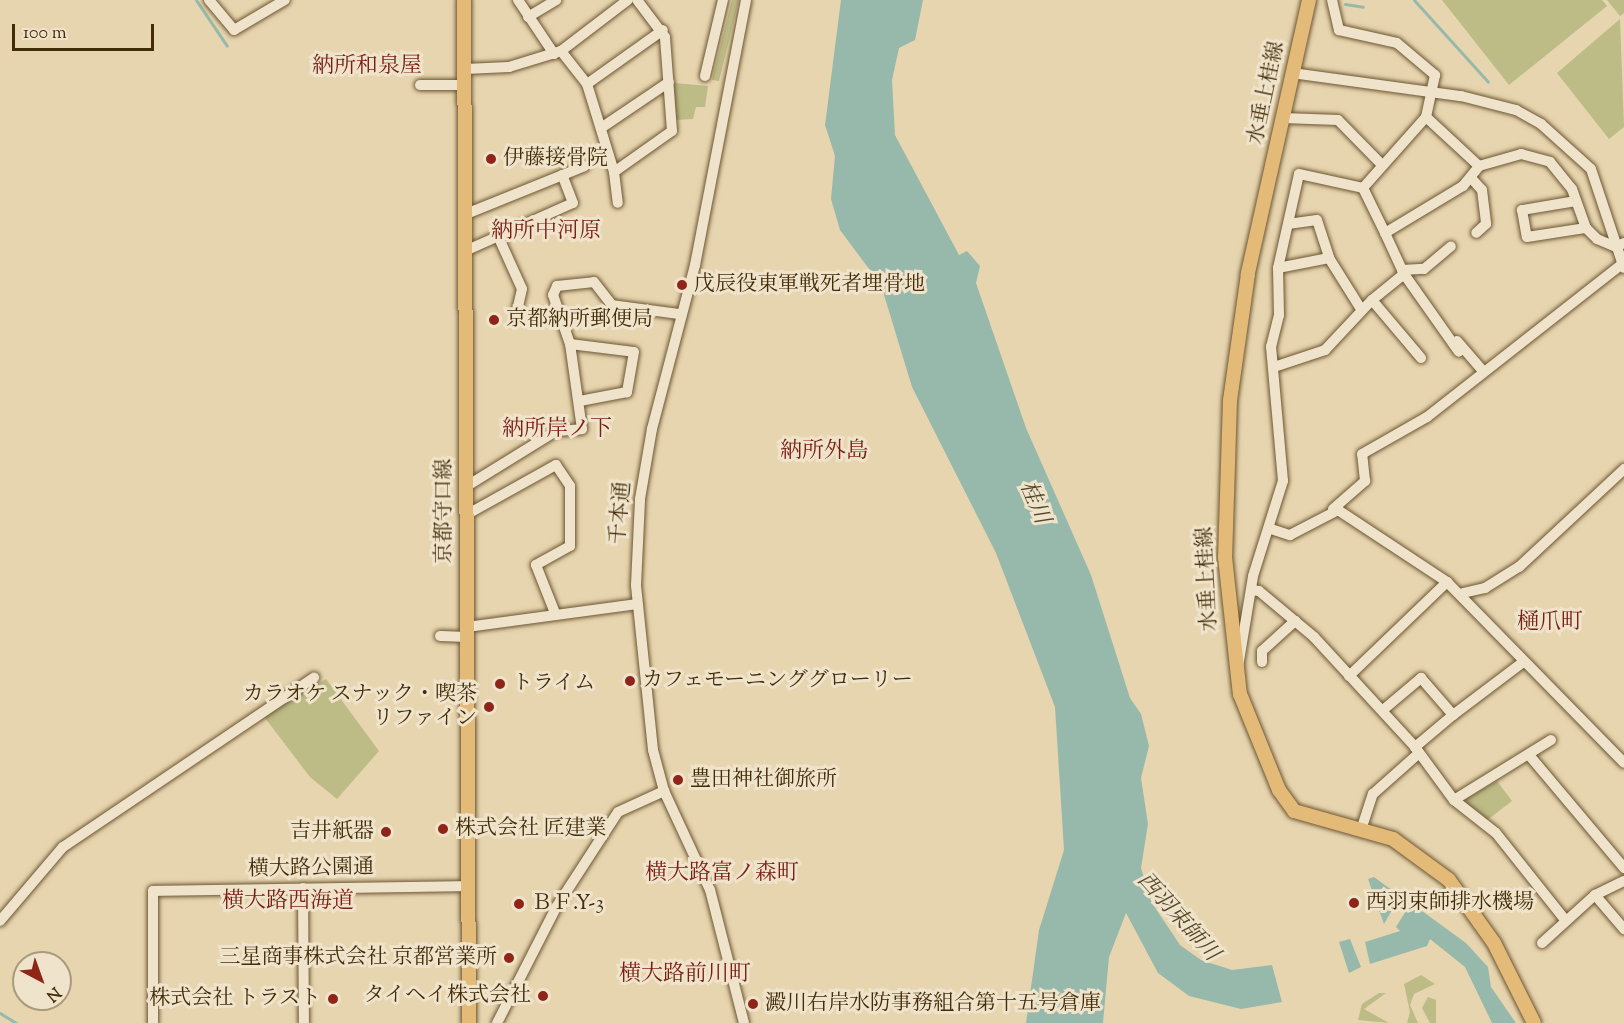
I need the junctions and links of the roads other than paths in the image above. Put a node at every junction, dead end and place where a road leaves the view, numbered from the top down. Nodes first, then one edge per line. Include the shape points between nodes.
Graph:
1 (209, 0) edge
2 (285, 0) edge
3 (464, 0) edge
4 (518, 0) edge
5 (556, 0) edge
6 (628, 0) edge
7 (637, 0) edge
8 (723, 0) edge
9 (746, 0) edge
10 (1309, 0) edge
11 (1332, 0) edge
12 (528, 17) junction
13 (663, 30) junction
14 (558, 53) junction
15 (465, 69) junction
16 (1293, 73) junction
17 (705, 76) dead end
18 (669, 82) junction
19 (587, 84) junction
20 (420, 85) dead end
21 (465, 85) junction
22 (1433, 92) junction
23 (1426, 117) junction
24 (1283, 118) junction
25 (601, 128) junction
26 (1382, 165) junction
27 (585, 166) dead end
28 (1479, 166) junction
29 (614, 172) junction
30 (562, 175) junction
31 (1472, 179) junction
32 (1363, 188) junction
33 (1576, 201) junction
34 (618, 203) dead end
35 (466, 214) junction
36 (1288, 224) junction
37 (1586, 228) junction
38 (1385, 233) junction
39 (1476, 233) dead end
40 (498, 236) junction
41 (1620, 245) edge
42 (1451, 246) dead end
43 (465, 250) junction
44 (1329, 258) junction
45 (1623, 266) edge
46 (1278, 268) junction
47 (1403, 272) junction
48 (1372, 300) junction
49 (1361, 309) junction
50 (517, 310) dead end
51 (1429, 311) junction
52 (679, 314) junction
53 (570, 344) junction
54 (1459, 352) dead end
55 (1421, 358) dead end
56 (1274, 367) junction
57 (1481, 369) junction
58 (580, 401) junction
59 (1624, 469) edge
60 (466, 486) junction
61 (1332, 509) junction
62 (466, 515) junction
63 (1271, 529) junction
64 (1447, 582) junction
65 (1251, 590) junction
66 (1463, 592) junction
67 (637, 604) junction
68 (555, 613) junction
69 (1295, 621) junction
70 (468, 632) junction
71 (440, 636) dead end
72 (1262, 662) dead end
73 (1523, 662) junction
74 (1236, 672) junction
75 (1349, 676) junction
76 (314, 678) dead end
77 (1383, 710) junction
78 (1453, 715) junction
79 (1551, 740) dead end
80 (1416, 751) junction
81 (1529, 755) junction
82 (1624, 763) edge
83 (664, 790) junction
84 (1454, 800) junction
85 (1362, 826) junction
86 (1624, 868) edge
87 (1624, 881) edge
88 (469, 886) junction
89 (303, 888) junction
90 (1595, 895) junction
91 (0, 921) edge
92 (1566, 921) junction
93 (1624, 929) edge
94 (1542, 943) dead end
95 (153, 1023) edge
96 (304, 1023) edge
97 (469, 1023) edge
98 (497, 1023) edge
99 (744, 1023) edge
100 (1534, 1023) edge

1 - 2 street via 234,30
3 - 15 main road, 京都守口線
4 - 12 street
5 - 12 street
6 - 14 street
7 - 13 street
8 - 17 street
9 - 52 street, 千本通 via 706,214
10 - 16 main road, 水垂上桂線
11 - 22 street via 1338,30 1396,43 1435,75
12 - 14 street
13 - 18 street
13 - 19 street
14 - 15 street via 509,68
14 - 19 street
15 - 21 main road, 京都守口線
16 - 22 street
16 - 24 main road, 水垂上桂線
18 - 25 street
18 - 29 street via 672,131
19 - 25 street
20 - 21 street
21 - 35 main road, 京都守口線
22 - 23 street
22 - 41 street via 1516,110 1572,149 1599,186
23 - 26 street
23 - 28 street
24 - 26 street via 1338,120
24 - 74 main road, 水垂上桂線 via 1248,274 1230,400 1225,557
25 - 29 street
26 - 32 street
27 - 30 street
28 - 31 street
28 - 33 street via 1521,154 1542,157
29 - 34 street
30 - 35 street
30 - 40 street via 573,203
31 - 38 street
31 - 39 street via 1482,190 1486,224
32 - 36 street via 1299,174
32 - 38 street
33 - 37 street
33 - 37 street via 1522,210 1527,237
35 - 43 main road, 京都守口線
36 - 44 street via 1317,220
36 - 46 street
37 - 41 street
38 - 47 street
40 - 43 street
40 - 50 street via 522,289
41 - 45 street
42 - 47 street via 1424,269
43 - 60 main road, 京都守口線
44 - 46 street
44 - 49 street
45 - 57 street
46 - 56 street
47 - 48 street
47 - 51 street
48 - 49 street
48 - 55 street
49 - 56 street via 1325,350
51 - 54 street
51 - 57 street
52 - 53 street via 612,305 594,282 557,286 553,294
52 - 67 street, 千本通 via 640,499
53 - 58 street
53 - 58 street via 634,352 627,392
56 - 63 street via 1284,470
57 - 61 street via 1427,417 1362,454 1365,482
58 - 60 street via 582,429 556,431
59 - 66 street via 1519,567 1485,588
60 - 62 main road, 京都守口線
61 - 63 street via 1290,535
61 - 64 street
62 - 68 street via 556,465 570,486 570,546 536,565
62 - 70 main road, 京都守口線
63 - 65 street
64 - 66 street
64 - 75 street
65 - 69 street via 1259,591
65 - 74 street
66 - 73 street
67 - 68 street
67 - 83 street, 千本通 via 645,704
68 - 70 street
69 - 72 street via 1262,651
69 - 75 street
70 - 71 street
70 - 88 main road, 京都守口線
73 - 78 street
73 - 82 street
74 - 85 main road, 水垂上桂線 via 1253,729 1288,804 1304,815
75 - 77 street
76 - 91 street via 63,848
77 - 78 street via 1421,678
77 - 80 street
78 - 80 street
79 - 81 street
80 - 84 street
80 - 85 street via 1372,794
81 - 84 street
81 - 86 street
83 - 98 street via 618,812 558,906
83 - 99 street, 千本通 via 710,890
84 - 92 street via 1496,834
85 - 100 main road, 水垂上桂線 via 1393,839 1449,880 1494,942
87 - 90 street
88 - 89 street, 横大路公園通
88 - 97 main road, 京都守口線
89 - 95 street, 横大路公園通 via 153,891
89 - 96 street
90 - 92 street
90 - 93 street
92 - 94 street

